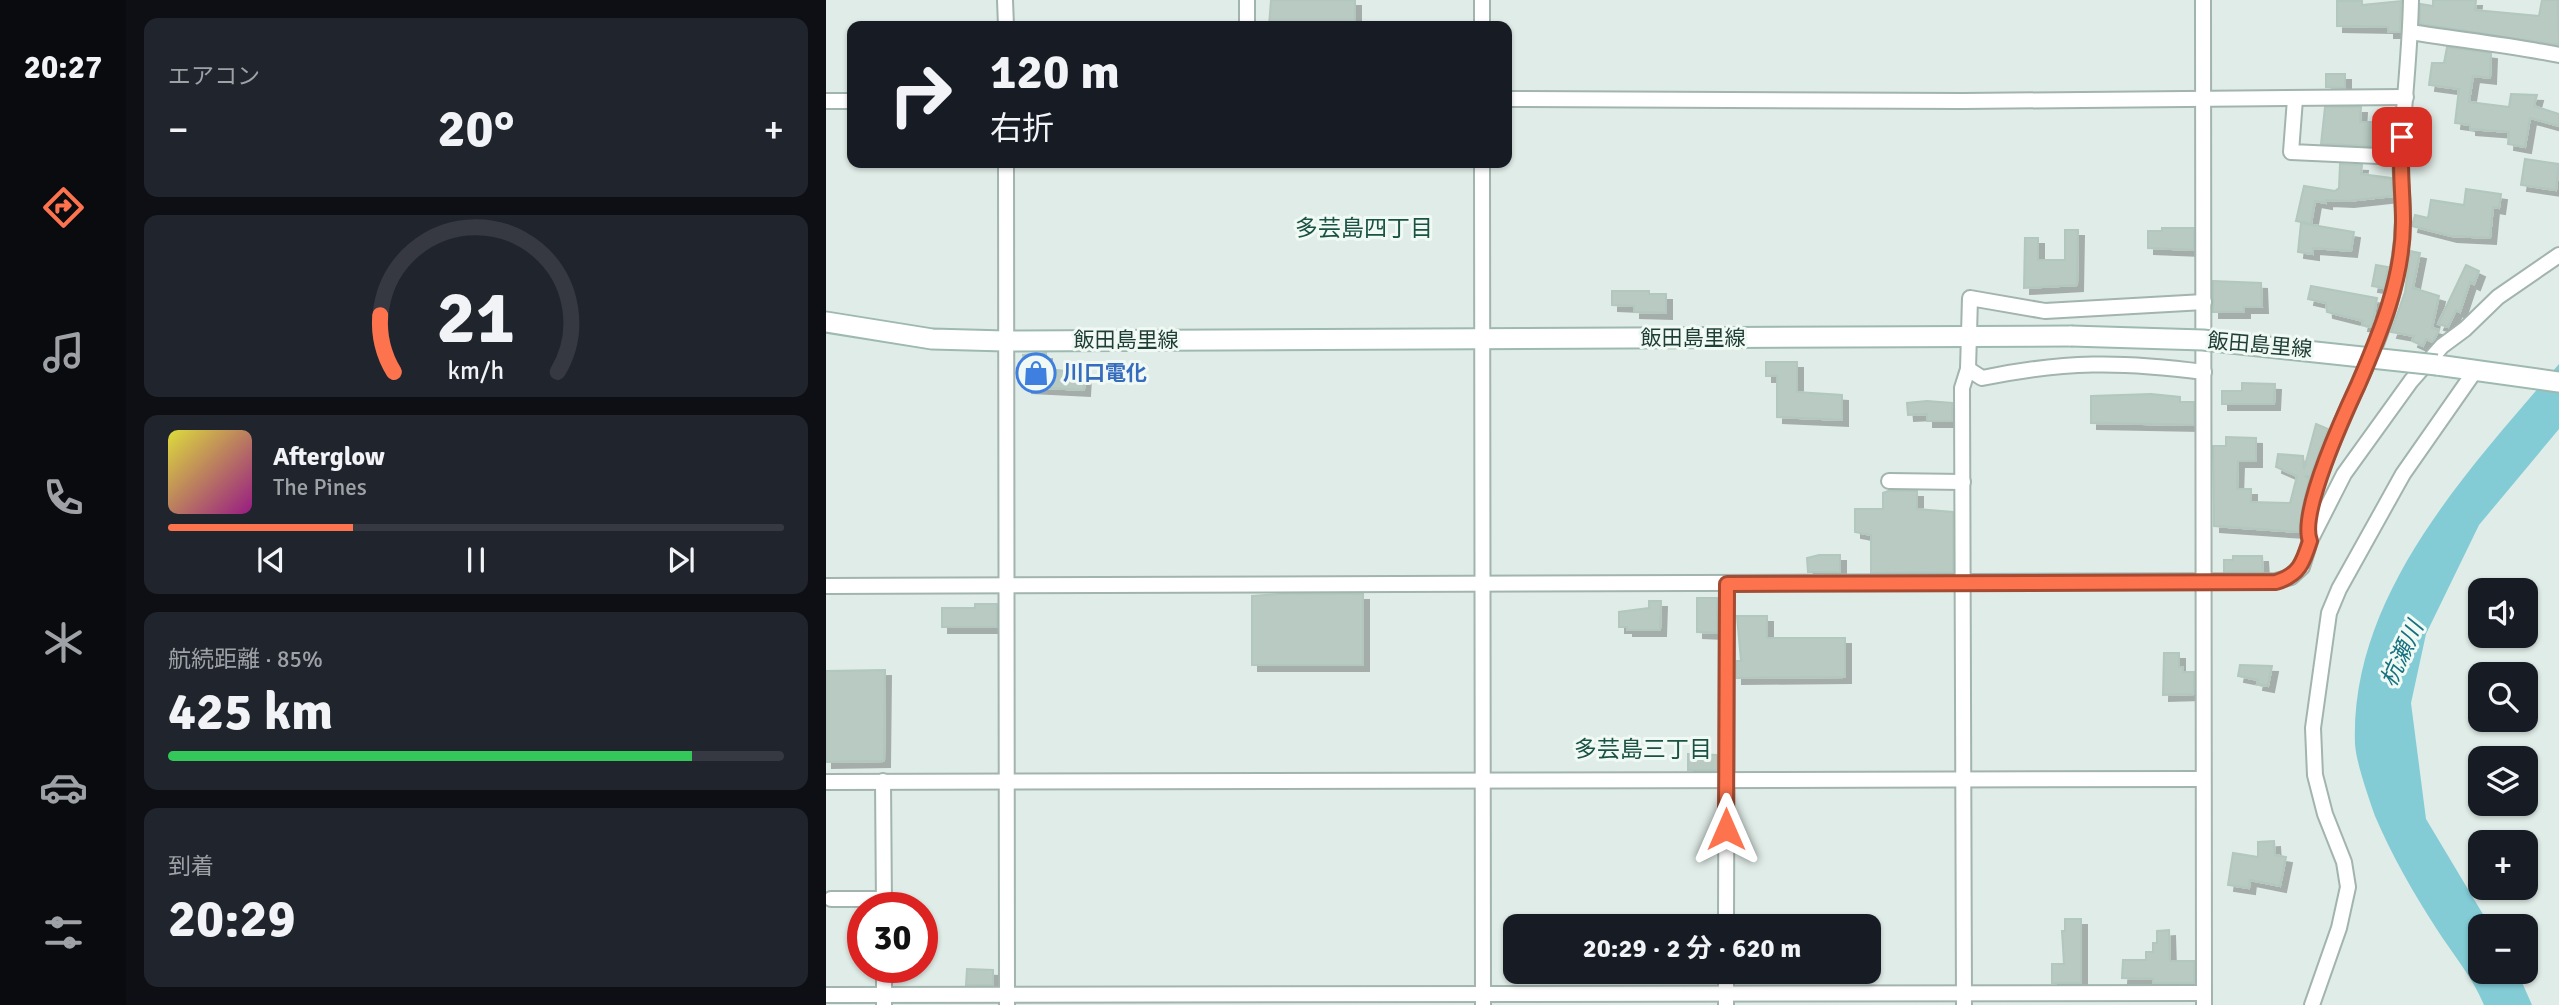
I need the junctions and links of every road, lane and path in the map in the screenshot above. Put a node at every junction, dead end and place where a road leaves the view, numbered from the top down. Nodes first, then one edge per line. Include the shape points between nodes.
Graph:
1 (1005, 0) edge
2 (1247, 0) edge
3 (1482, 0) edge
4 (2203, 0) edge
5 (2411, 0) edge
6 (1006, 21) edge
7 (1247, 21) edge
8 (1482, 21) edge
9 (2410, 32) junction
10 (2559, 55) edge
11 (2406, 97) junction
12 (1512, 99) edge
13 (2295, 99) junction
14 (2204, 100) junction
15 (826, 101) edge
16 (847, 101) edge
17 (2400, 157) junction
18 (1006, 168) edge
19 (1482, 168) edge
20 (2559, 255) edge
21 (2204, 302) junction
22 (826, 322) edge
23 (1968, 337) junction
24 (1482, 338) junction
25 (1005, 341) junction
26 (1968, 369) junction
27 (2475, 371) junction
28 (2204, 372) junction
29 (2559, 382) edge
30 (1889, 481) dead end
31 (1963, 482) junction
32 (2310, 541) junction
33 (2204, 582) junction
34 (1005, 584) junction
35 (1484, 584) junction
36 (1727, 584) junction
37 (1964, 584) junction
38 (826, 586) edge
39 (2203, 779) junction
40 (1964, 780) junction
41 (883, 781) junction
42 (1006, 781) junction
43 (1726, 781) junction
44 (826, 782) edge
45 (1483, 782) junction
46 (884, 892) edge
47 (831, 899) dead end
48 (847, 901) edge
49 (1726, 914) edge
50 (826, 995) edge
51 (1007, 999) edge
52 (1964, 999) edge
53 (2204, 999) edge
54 (884, 1000) edge
55 (1483, 1000) edge
56 (1606, 1000) edge
57 (1726, 1000) edge
58 (2312, 1005) edge

1 - 6 street
2 - 7 street
3 - 8 street
4 - 14 street
5 - 9 street
9 - 10 street
9 - 11 street
11 - 13 street
11 - 17 street
12 - 14 street
13 - 14 street
13 - 17 street via 2291,152
14 - 21 street
15 - 16 street
17 - 32 street via 2403,224 2394,289 2318,484 2306,531
18 - 25 street
19 - 24 street
20 - 32 street via 2498,297 2411,380 2344,474
21 - 23 street via 2045,311 1970,298
21 - 28 street
22 - 25 main road, 飯田島里線 via 932,339
23 - 24 main road, 飯田島里線
23 - 26 street
23 - 27 main road, 飯田島里線, bridge via 2203,340
24 - 25 main road, 飯田島里線
24 - 35 street
25 - 34 street
26 - 28 street via 1982,378 2067,364 2135,363
26 - 31 street via 1962,388
27 - 29 main road, 飯田島里線
27 - 58 street via 2403,474 2329,612 2313,728 2315,775 2348,887
28 - 33 street
30 - 31 street
31 - 37 street
32 - 33 street via 2302,567 2291,577 2276,582
33 - 37 street
33 - 39 street
34 - 35 street
34 - 38 street
34 - 42 street
35 - 36 street
35 - 45 street
36 - 37 street
36 - 43 street
37 - 40 street
39 - 40 street
39 - 53 street
40 - 43 street
40 - 52 street
41 - 42 street
41 - 44 street
41 - 46 street
42 - 45 street
42 - 51 street
43 - 45 street
43 - 49 street
45 - 55 street
47 - 48 street
50 - 54 street
51 - 54 street
51 - 55 street
52 - 53 street
52 - 57 street
55 - 56 street
56 - 57 street

